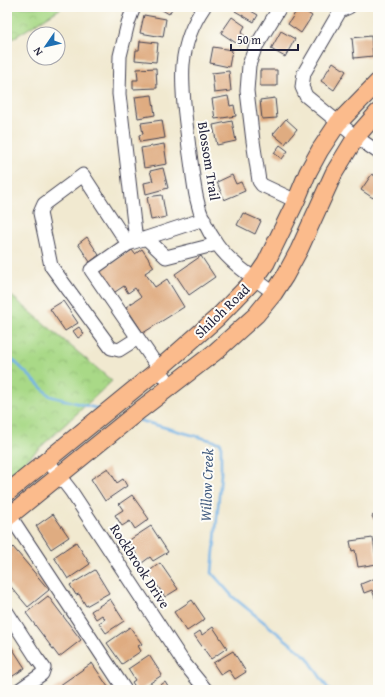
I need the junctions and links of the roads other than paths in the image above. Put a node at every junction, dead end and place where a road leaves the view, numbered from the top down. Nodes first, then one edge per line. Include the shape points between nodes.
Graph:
1 (134, 7) edge
2 (204, 7) edge
3 (280, 7) edge
4 (349, 7) edge
5 (378, 82) edge
6 (378, 112) edge
7 (338, 123) junction
8 (356, 138) junction
9 (378, 152) edge
10 (296, 201) junction
11 (204, 219) junction
12 (137, 241) junction
13 (217, 244) junction
14 (255, 278) junction
15 (274, 293) junction
16 (138, 338) junction
17 (159, 369) junction
18 (171, 386) junction
19 (46, 460) junction
20 (59, 476) junction
21 (7, 493) edge
22 (9, 517) edge
23 (7, 612) edge
24 (19, 690) edge
25 (125, 690) edge
26 (206, 690) edge

1 - 12 street via 120,56 119,94
2 - 11 street, Blossom Trail via 189,38 182,83 197,200
3 - 10 street via 255,48 249,65 247,91 259,181 267,188
4 - 7 street via 340,11 332,23 304,73 302,87 306,96
5 - 7 main road, Shiloh Road
6 - 8 main road, Shiloh Road
7 - 8 street
7 - 10 main road, Shiloh Road via 311,166
8 - 9 street
8 - 15 main road, Shiloh Road via 334,173 299,250
10 - 14 main road, Shiloh Road via 266,263
11 - 12 street
11 - 13 street, Blossom Trail
12 - 13 street via 166,257
12 - 16 street via 91,270
12 - 16 street via 83,175 44,204 40,213 51,266 112,348 119,350
13 - 14 street, Blossom Trail via 232,262
14 - 15 street, Blossom Trail
14 - 17 main road, Shiloh Road via 217,318
15 - 18 main road, Shiloh Road via 240,330
16 - 17 street
17 - 18 street
17 - 19 main road, Shiloh Road
18 - 20 main road, Shiloh Road
19 - 20 street, Rockbrook Drive
19 - 21 main road, Shiloh Road
20 - 22 main road, Shiloh Road
20 - 26 street, Rockbrook Drive via 184,663
22 - 25 street
23 - 24 street via 44,668 42,674

